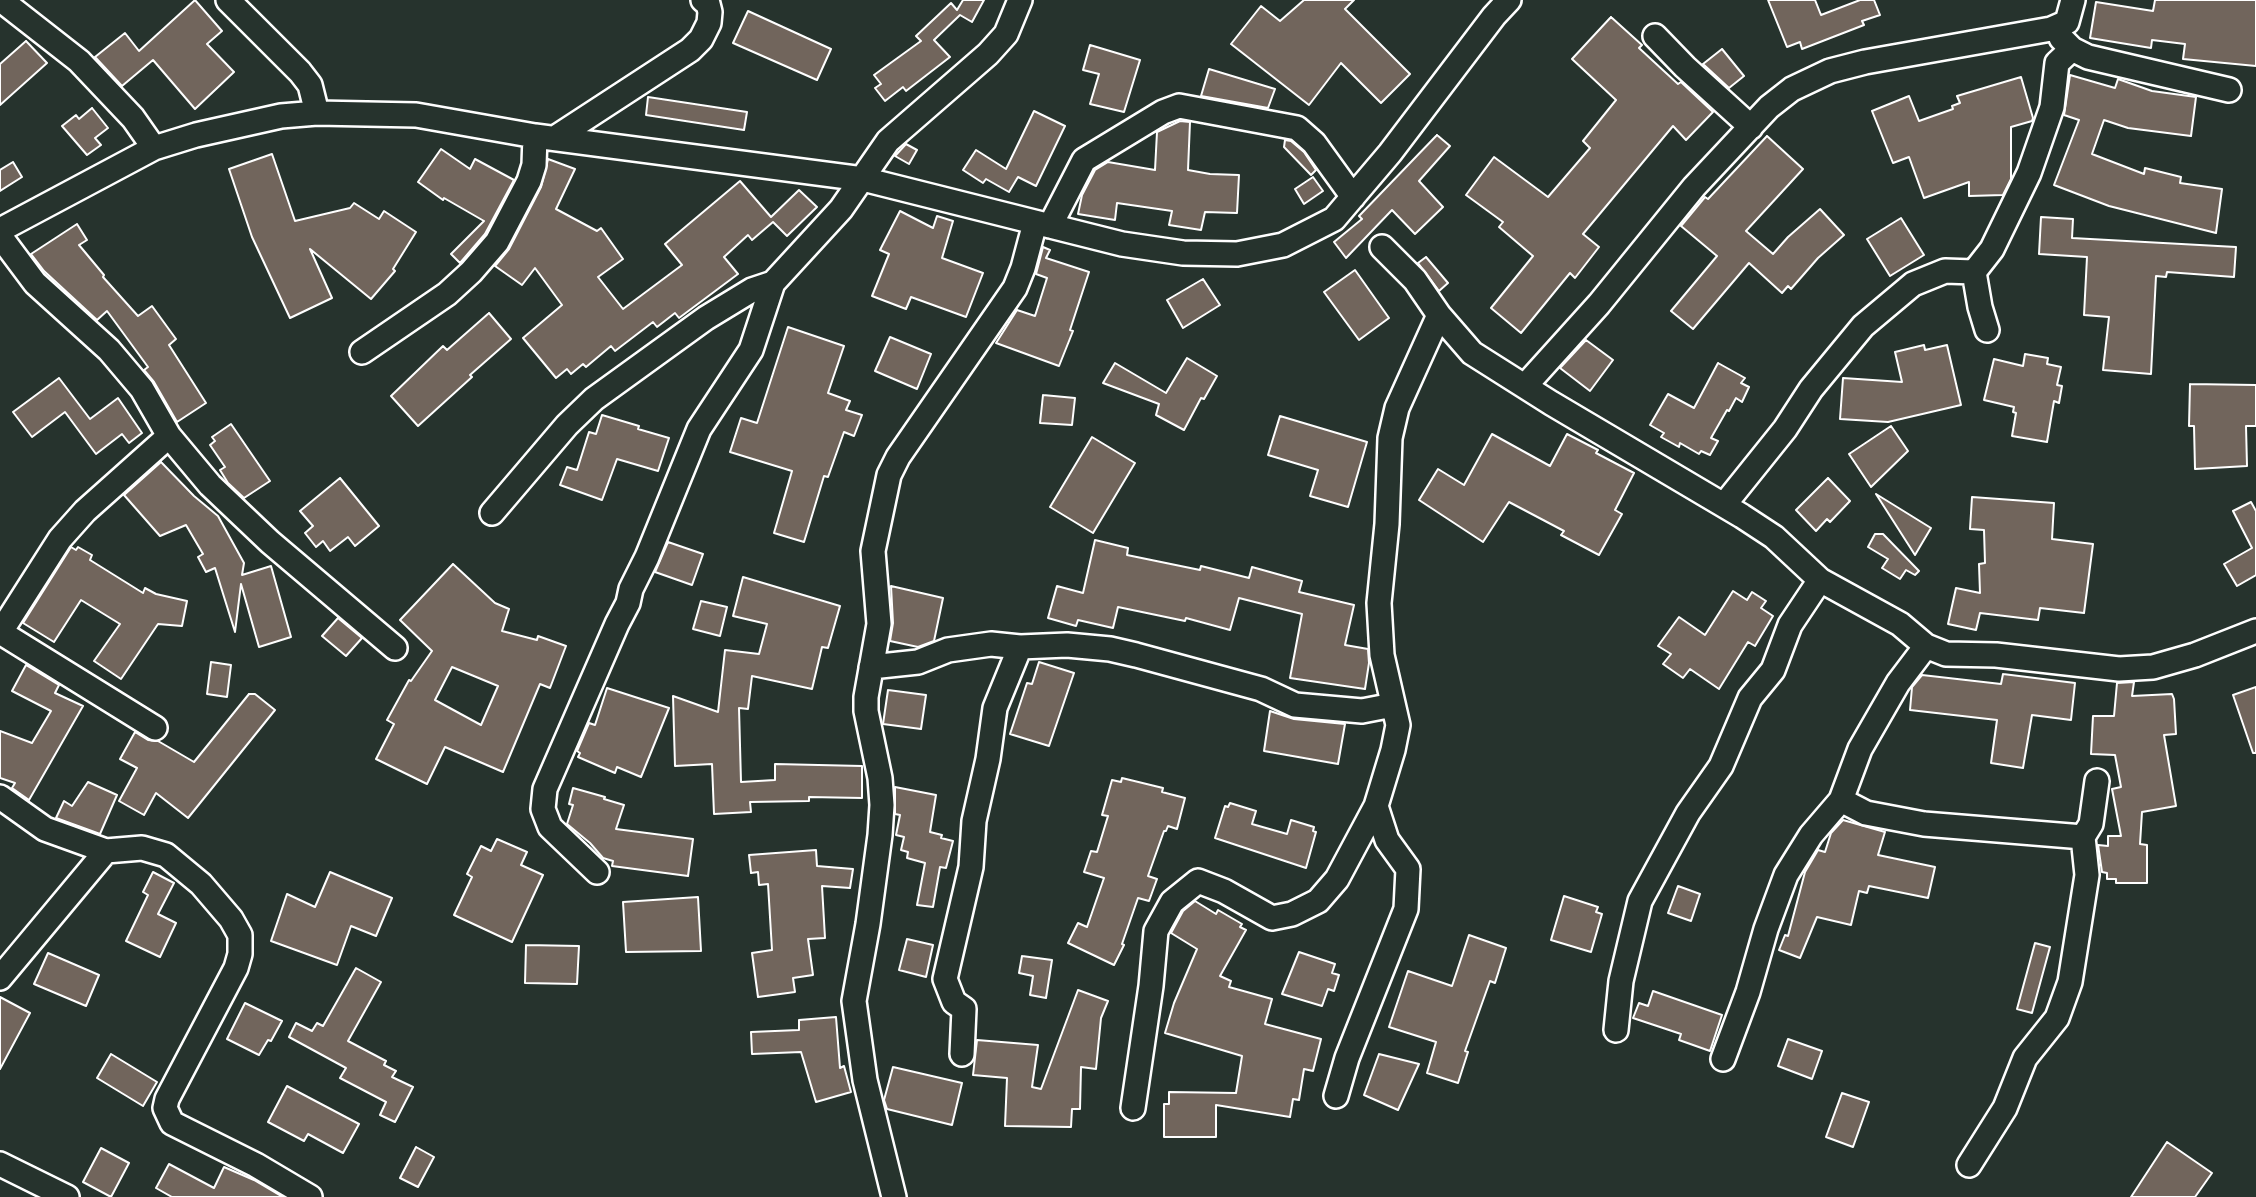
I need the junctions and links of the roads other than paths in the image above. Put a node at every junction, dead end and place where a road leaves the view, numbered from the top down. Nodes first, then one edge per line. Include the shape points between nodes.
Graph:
1 (1, 0) edge
2 (228, 0) edge
3 (703, 0) edge
4 (1020, 0) edge
5 (1509, 0) edge
6 (2073, 0) edge
7 (2051, 29) junction
8 (1655, 36) dead end
9 (2072, 49) junction
10 (2229, 90) dead end
11 (317, 113) junction
12 (1751, 127) junction
13 (545, 137) junction
14 (155, 148) junction
15 (863, 179) junction
16 (1353, 197) junction
17 (1043, 225) junction
18 (0, 230) edge
19 (0, 236) edge
20 (1382, 247) dead end
21 (1974, 272) junction
22 (773, 283) junction
23 (1439, 315) junction
24 (1987, 330) dead end
25 (362, 352) dead end
26 (1525, 386) junction
27 (169, 436) junction
28 (1724, 505) junction
29 (492, 513) dead end
30 (1820, 580) junction
31 (2256, 631) edge
32 (0, 633) edge
33 (1926, 646) junction
34 (1020, 647) junction
35 (395, 648) dead end
36 (871, 667) junction
37 (1393, 705) junction
38 (155, 728) dead end
39 (2097, 781) dead end
40 (0, 797) edge
41 (1841, 800) junction
42 (1376, 806) junction
43 (2083, 837) junction
44 (106, 851) junction
45 (597, 872) dead end
46 (0, 978) edge
47 (1616, 1030) dead end
48 (962, 1054) dead end
49 (1723, 1059) dead end
50 (1336, 1096) dead end
51 (1133, 1108) dead end
52 (0, 1164) edge
53 (1969, 1165) dead end
54 (62, 1196) edge
55 (310, 1197) edge
56 (894, 1197) edge

1 - 14 street via 79,61
2 - 11 street via 300,72 310,85
3 - 13 street via 708,4 709,23 690,50
4 - 15 street via 1006,34 888,141
5 - 16 street
6 - 7 street via 2067,22
7 - 9 street
7 - 12 street via 1830,71 1792,89
8 - 12 street
9 - 10 street via 2088,57
9 - 21 street via 2057,63 2052,107 2029,173 1992,248
11 - 13 street via 416,115
11 - 14 street via 281,116
12 - 26 street
13 - 15 street
13 - 25 street via 529,181 497,242 446,294
14 - 18 street
15 - 17 street
15 - 22 street
16 - 17 street via 1334,219 1283,245 1237,254 1183,253
16 - 17 street via 1314,143 1297,128 1179,106 1084,160
17 - 36 street via 1015,288 890,475 872,560 879,624
19 - 27 street via 35,284 109,350 142,389
20 - 23 street via 1415,280
21 - 24 street
21 - 28 street via 1945,271 1913,284 1863,326
22 - 29 street via 752,290 706,318 594,399
22 - 45 street via 751,350 699,429 545,789 543,809 550,827
23 - 26 street via 1472,353
23 - 37 street via 1397,408 1390,438 1379,603 1382,655
26 - 28 street
27 - 32 street via 60,539
27 - 35 street via 270,542
28 - 30 street via 1773,537
30 - 33 street via 1900,624
30 - 47 street via 1790,625 1773,670 1750,698 1721,766 1688,813 1640,901 1621,981
31 - 33 street via 2153,667 2119,669 1946,654
32 - 38 street
33 - 41 street via 1898,683 1860,749
34 - 36 street via 991,644 948,650 918,662
34 - 37 street via 1110,649 1261,689 1295,705 1362,711
34 - 48 street via 995,708 974,821 971,867 945,979 954,1002 964,1009
36 - 56 street via 866,711 882,805 854,1001 865,1080
37 - 42 street via 1398,725
39 - 43 street via 2091,824
40 - 44 street via 46,829
41 - 43 street via 1866,813 1924,824
41 - 49 street via 1786,875
42 - 50 street via 1387,840 1408,869 1406,909
42 - 51 street via 1337,879 1318,901 1292,914 1272,918 1198,881 1172,902 1156,931
43 - 53 street via 2087,875 2070,982 2057,1018 2025,1058 2005,1108
44 - 46 street
44 - 55 street via 142,848 166,855 201,884 240,934 236,968 167,1099 165,1108 172,1123
52 - 54 street

